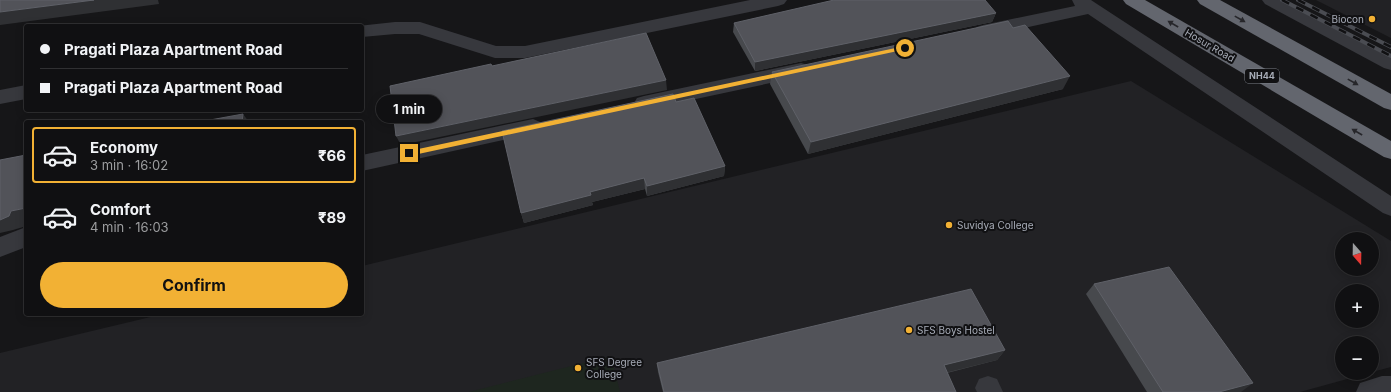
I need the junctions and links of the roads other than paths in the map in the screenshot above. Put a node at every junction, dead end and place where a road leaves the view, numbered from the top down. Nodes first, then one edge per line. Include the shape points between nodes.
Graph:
1 (778, 0) edge
2 (1132, 0) edge
3 (1206, 0) edge
4 (1271, 0) edge
5 (1084, 4) edge
6 (364, 31) edge
7 (967, 35) edge
8 (1391, 63) edge
9 (820, 66) edge
10 (24, 92) edge
11 (0, 97) edge
12 (1391, 103) edge
13 (626, 107) edge
14 (548, 124) edge
15 (1391, 151) edge
16 (364, 163) edge
17 (1391, 206) edge
18 (24, 237) edge
19 (0, 247) edge
20 (1391, 389) edge
21 (1369, 392) edge

1 - 6 street via 525,52 495,52 420,28
15 -> 2 highway, Hosur Road / NH44
3 -> 12 highway
4 - 8 street
5 - 7 street
5 - 17 street
9 - 13 street
10 - 11 street
14 - 16 street
18 - 19 street
20 - 21 street via 1382,388

